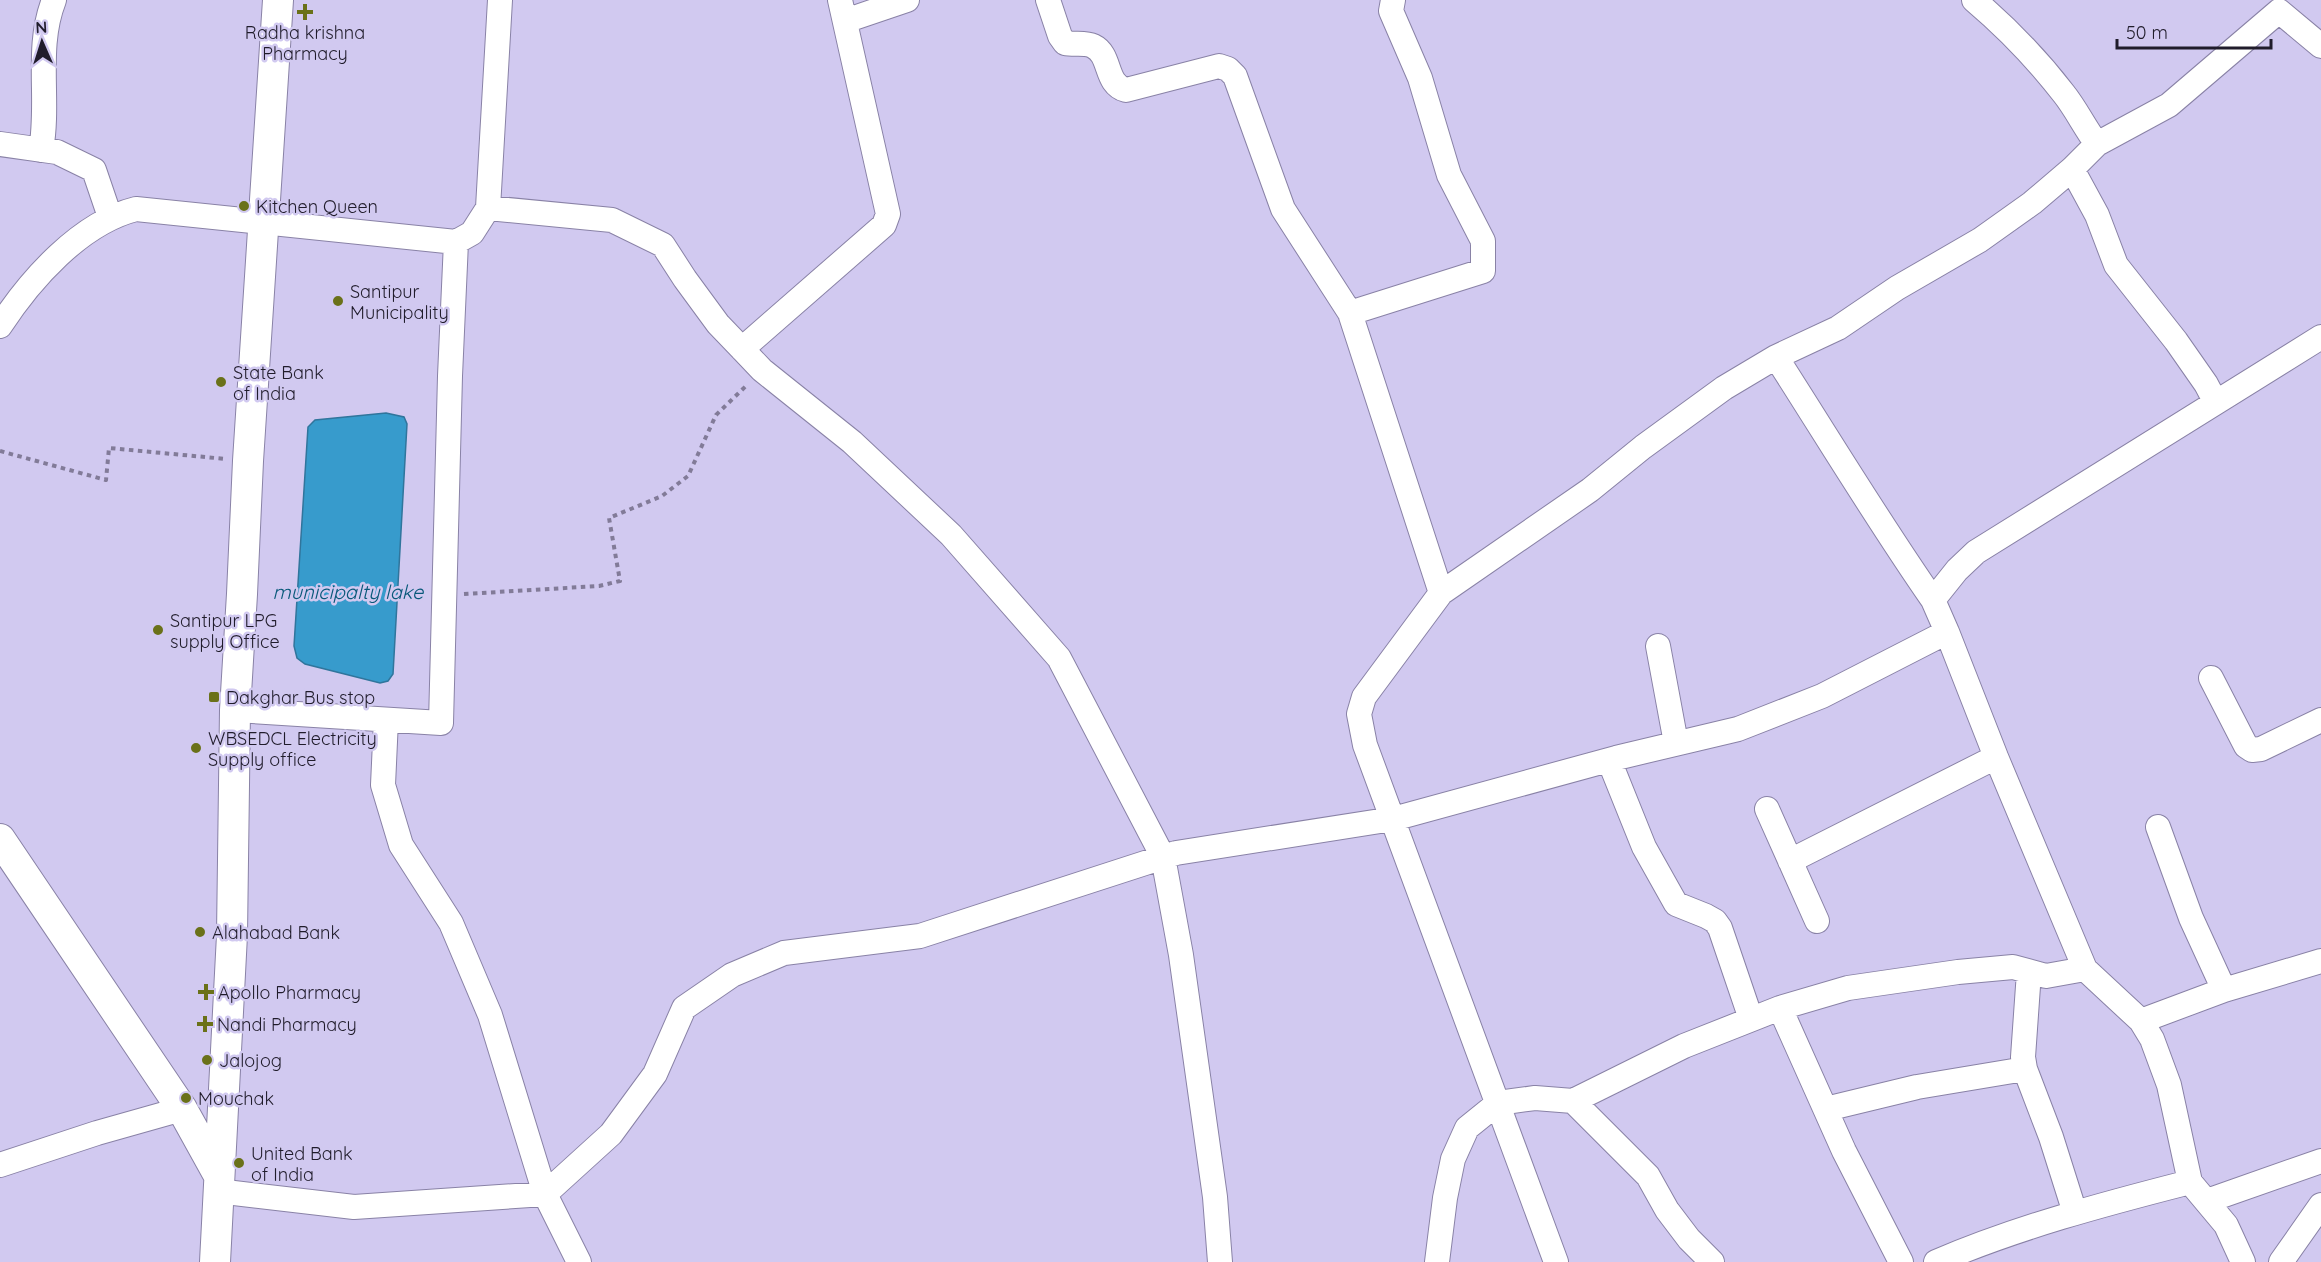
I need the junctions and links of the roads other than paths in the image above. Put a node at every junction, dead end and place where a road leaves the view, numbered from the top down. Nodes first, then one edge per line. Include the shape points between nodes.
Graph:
1 (54, 0) edge
2 (278, 0) edge
3 (500, 0) edge
4 (907, 0) edge
5 (1048, 0) edge
6 (1393, 0) edge
7 (1974, 0) edge
8 (842, 10) edge
9 (2321, 46) edge
10 (0, 144) edge
11 (2097, 144) junction
12 (41, 150) junction
13 (2072, 169) junction
14 (488, 208) junction
15 (110, 217) junction
16 (264, 222) junction
17 (456, 242) junction
18 (1350, 313) junction
19 (0, 326) edge
20 (2321, 337) edge
21 (742, 349) junction
22 (1776, 357) junction
23 (2215, 401) junction
24 (1442, 594) junction
25 (1933, 600) junction
26 (1947, 632) junction
27 (1658, 646) dead end
28 (2211, 678) dead end
29 (235, 710) junction
30 (386, 720) junction
31 (2321, 720) edge
32 (1676, 743) junction
33 (1996, 758) junction
34 (1609, 760) junction
35 (1767, 809) dead end
36 (1393, 819) junction
37 (2158, 827) dead end
38 (0, 839) edge
39 (1162, 857) junction
40 (1790, 861) junction
41 (1817, 921) dead end
42 (2321, 961) edge
43 (2085, 969) junction
44 (2029, 972) junction
45 (2224, 990) junction
46 (1780, 1008) junction
47 (1751, 1019) junction
48 (2141, 1021) junction
49 (2025, 1069) junction
50 (1573, 1101) junction
51 (1498, 1103) junction
52 (1826, 1108) junction
53 (182, 1109) junction
54 (2321, 1161) edge
55 (0, 1165) edge
56 (217, 1182) junction
57 (2190, 1182) junction
58 (545, 1194) junction
59 (2207, 1201) junction
60 (2321, 1205) edge
61 (2076, 1213) junction
62 (215, 1262) edge
63 (579, 1262) edge
64 (1220, 1262) edge
65 (1437, 1262) edge
66 (1556, 1262) edge
67 (1712, 1262) edge
68 (1901, 1262) edge
69 (1936, 1262) edge
70 (2243, 1262) edge
71 (2281, 1262) edge

1 - 12 street via 42,58 46,108
2 - 16 main road
3 - 14 street
4 - 8 street
5 - 18 street via 1065,44 1096,47 1118,88 1126,90 1219,66 1235,76 1283,208
6 - 18 street via 1391,11 1420,78 1449,175 1483,241 1483,271
7 - 11 street via 2025,47 2065,95
8 - 21 street via 888,214 884,225
9 - 11 street via 2279,11 2169,105
10 - 12 street
11 - 13 street
12 - 15 street via 94,170
13 - 22 street via 1980,240 1838,328
13 - 23 street via 2097,215 2116,265 2176,341
14 - 17 street via 472,233
14 - 21 street via 612,220 663,245 718,324
15 - 16 street via 136,209
15 - 19 street via 43,271
16 - 17 street
16 - 29 main road
17 - 30 street via 441,723
18 - 24 street
20 - 23 street
21 - 39 street via 762,370 852,442 951,535 1059,658
22 - 24 street via 1724,388 1590,490
22 - 25 street
23 - 25 street via 1976,552
24 - 36 street via 1365,697 1359,714 1365,745
25 - 26 street
26 - 32 street via 1806,702 1738,729
26 - 33 street
27 - 32 street
28 - 31 street via 2246,746 2252,750
29 - 30 street
29 - 56 main road via 232,935
30 - 58 street via 383,785 401,845 451,923 490,1015
32 - 34 street
33 - 40 street
33 - 43 street
34 - 36 street
34 - 47 street via 1644,847 1676,904 1706,916 1720,928
35 - 40 street
36 - 39 street
36 - 51 street
37 - 45 street via 2191,918
38 - 53 main road
39 - 58 street via 920,936 784,953 732,975 684,1008 655,1074 611,1134
39 - 64 street via 1185,978
40 - 41 street
42 - 45 street
43 - 44 street via 2046,976
43 - 48 street
44 - 46 street via 2013,967 1913,978 1848,988
44 - 49 street
45 - 48 street
46 - 47 street
46 - 52 street
47 - 50 street via 1684,1046
48 - 57 street via 2161,1058
49 - 52 street via 1917,1087
49 - 61 street
50 - 51 street via 1535,1098
50 - 67 street via 1648,1176 1667,1210
51 - 65 street via 1467,1128 1453,1159
51 - 66 street
52 - 68 street
53 - 55 street
53 - 56 main road
54 - 59 street
56 - 58 street via 354,1207
56 - 62 main road
57 - 59 street
57 - 61 street
58 - 63 street
59 - 70 street via 2226,1225
60 - 71 street
61 - 69 street via 1984,1241

